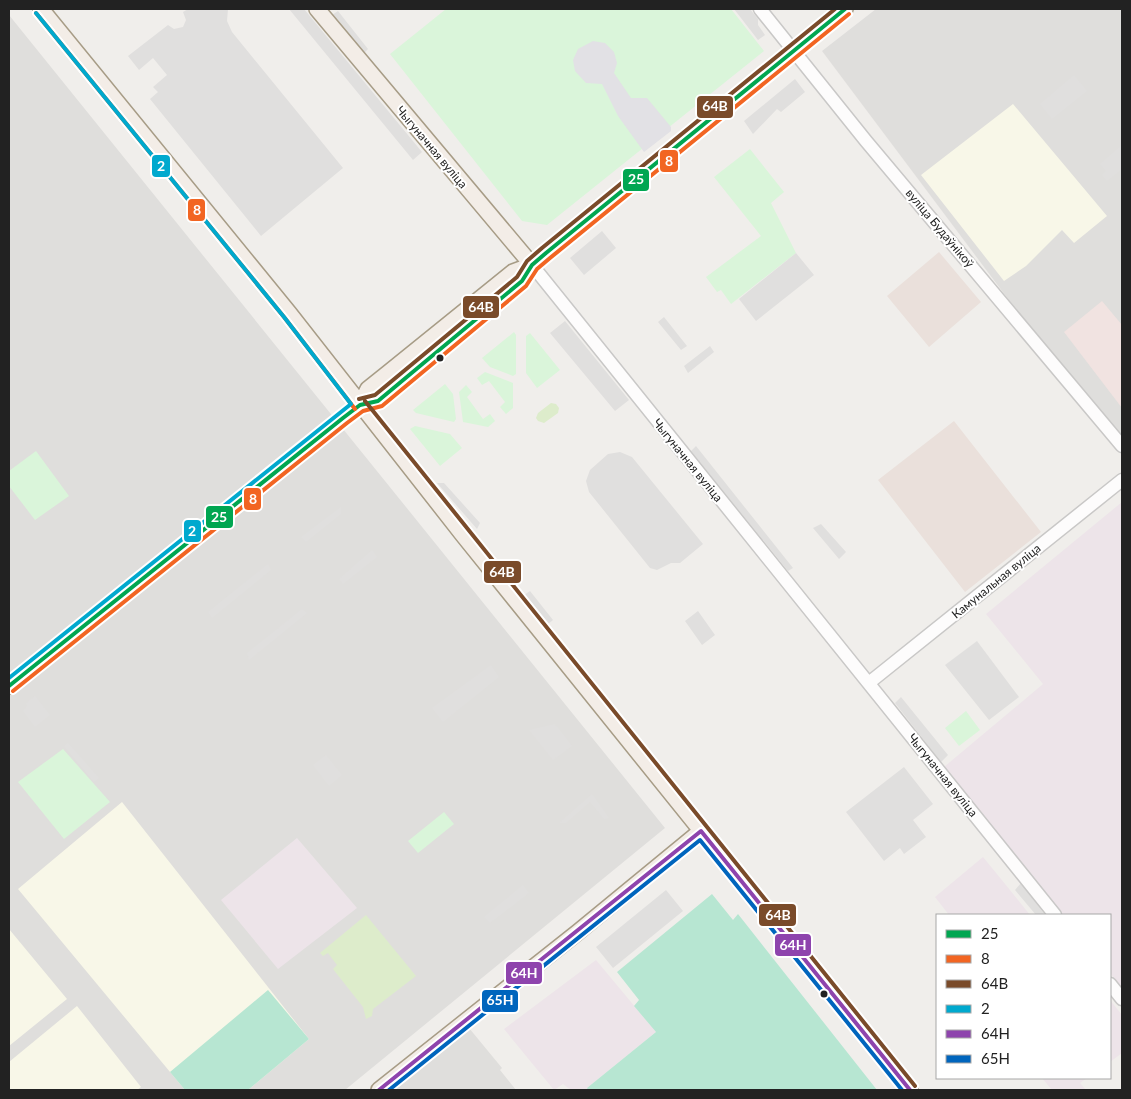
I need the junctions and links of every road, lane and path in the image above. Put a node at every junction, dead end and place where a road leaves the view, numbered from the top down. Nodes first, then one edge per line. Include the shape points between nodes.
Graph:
1 (40, 9) edge
2 (317, 9) edge
3 (760, 9) edge
4 (845, 9) edge
5 (793, 51) junction
6 (532, 265) junction
7 (360, 405) junction
8 (1122, 446) edge
9 (1122, 480) edge
10 (870, 682) junction
11 (9, 686) edge
12 (701, 831) junction
13 (1054, 914) edge
14 (1111, 985) edge
15 (1122, 999) edge
16 (379, 1090) edge
17 (910, 1090) edge

1 - 7 main road via 289,313
2 - 6 main road, Чыгуначная вуліца
3 - 5 street, вуліца Будаўнікоў
4 - 5 main road
5 - 6 main road
5 - 8 street, вуліца Будаўнікоў
6 - 7 main road via 522,281 378,400
6 - 10 street, Чыгуначная вуліца
7 - 11 main road
7 - 12 main road
9 - 10 street, Камунальная вуліца
10 - 13 street, Чыгуначная вуліца
12 - 16 main road
12 - 17 main road
14 - 15 street

